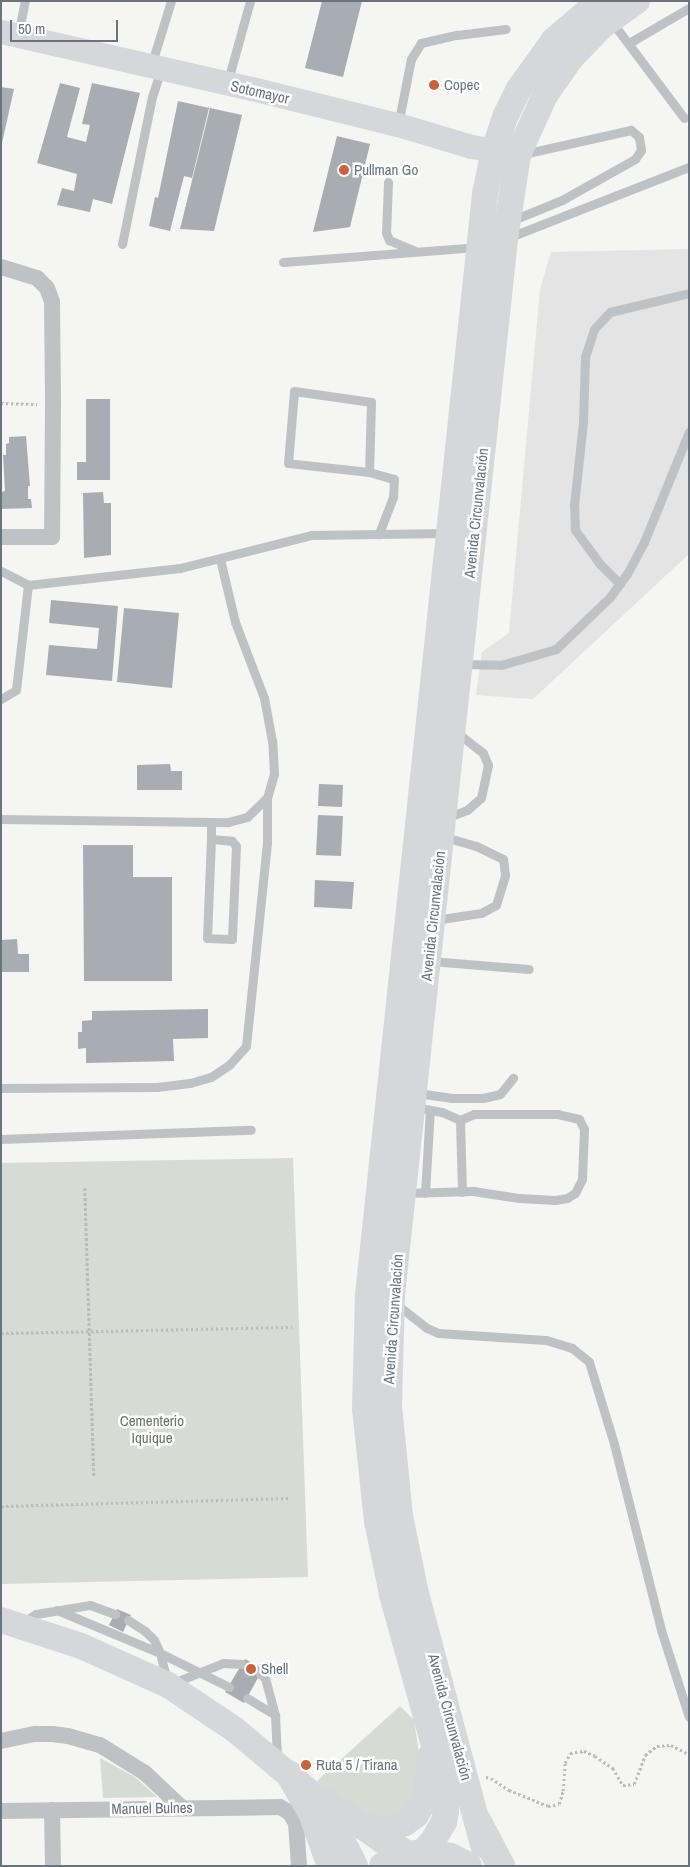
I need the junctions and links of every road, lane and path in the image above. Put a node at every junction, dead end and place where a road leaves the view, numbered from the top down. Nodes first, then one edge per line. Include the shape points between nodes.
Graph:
1 (25, 1) edge
2 (171, 1) edge
3 (250, 1) edge
4 (637, 1) edge
5 (689, 8) edge
6 (605, 10) edge
7 (506, 30) dead end
8 (10, 34) edge
9 (629, 43) junction
10 (156, 68) junction
11 (227, 84) junction
12 (684, 118) dead end
13 (398, 125) junction
14 (506, 153) junction
15 (689, 167) edge
16 (388, 182) dead end
17 (495, 239) junction
18 (122, 244) dead end
19 (418, 252) junction
20 (283, 262) dead end
21 (1, 267) edge
22 (689, 293) edge
23 (1, 403) edge
24 (53, 404) junction
25 (689, 432) edge
26 (369, 472) junction
27 (449, 533) junction
28 (379, 534) junction
29 (1, 537) edge
30 (220, 559) junction
31 (1, 571) edge
32 (620, 584) junction
33 (28, 585) junction
34 (460, 664) junction
35 (1, 699) edge
36 (453, 730) junction
37 (267, 798) junction
38 (1, 819) edge
39 (211, 822) junction
40 (442, 828) junction
41 (211, 839) junction
42 (432, 920) junction
43 (428, 961) junction
44 (529, 969) dead end
45 (513, 1078) dead end
46 (1, 1088) edge
47 (419, 1103) junction
48 (460, 1120) junction
49 (251, 1130) dead end
50 (1, 1139) edge
51 (85, 1188) dead end
52 (462, 1192) junction
53 (415, 1193) junction
54 (392, 1301) junction
55 (292, 1327) dead end
56 (90, 1331) junction
57 (1, 1333) edge
58 (94, 1477) dead end
59 (289, 1498) dead end
60 (1, 1506) edge
61 (57, 1610) junction
62 (115, 1614) dead end
63 (128, 1620) dead end
64 (6, 1624) edge
65 (160, 1653) junction
66 (242, 1664) dead end
67 (196, 1672) junction
68 (260, 1674) dead end
69 (168, 1685) junction
70 (229, 1687) dead end
71 (247, 1698) dead end
72 (276, 1715) junction
73 (689, 1717) edge
74 (427, 1718) junction
75 (1, 1741) edge
76 (689, 1754) edge
77 (283, 1769) junction
78 (466, 1776) junction
79 (313, 1795) junction
80 (182, 1808) junction
81 (1, 1810) edge
82 (52, 1810) junction
83 (478, 1822) junction
84 (362, 1827) junction
85 (416, 1854) junction
86 (53, 1866) edge
87 (299, 1866) edge
88 (331, 1866) edge
89 (355, 1866) edge
90 (383, 1866) edge
91 (468, 1866) edge
92 (488, 1866) edge
93 (501, 1866) edge

1 - 8 lane
2 - 10 lane
3 - 11 lane
4 - 6 main road, Avenida Circunvalación
5 - 9 lane
6 - 9 lane
6 - 14 main road, Avenida Circunvalación via 586,41 557,76 531,122
7 - 13 lane via 421,43 411,59
8 - 10 main road, Sotomayor
9 - 12 lane
10 - 11 main road, Sotomayor
10 - 18 lane
11 - 13 main road, Sotomayor
13 - 14 main road, Sotomayor via 472,147
14 - 17 main road, Avenida Circunvalación
14 - 17 main road, Avenida Circunvalación via 485,194
14 - 17 lane via 631,130 639,137 641,150 635,159
15 - 17 lane
16 - 19 lane via 386,234 389,240
17 - 19 lane
17 - 27 main road, Avenida Circunvalación
17 - 34 main road, Avenida Circunvalación
19 - 20 lane
21 - 24 street via 37,278 47,288 52,302
22 - 32 lane via 610,312 594,329 585,357 575,530 600,564
23 - 24 path
24 - 29 street via 52,537
25 - 32 lane via 644,542
26 - 26 lane via 288,463 294,391 372,402
26 - 28 lane via 394,479 393,497
27 - 28 lane
27 - 74 main road, Avenida Circunvalación via 368,1295 364,1371 368,1447 377,1521 392,1594
28 - 30 lane via 311,535
30 - 33 lane via 180,568
30 - 37 lane via 235,622 264,698 274,774
31 - 33 lane
32 - 34 lane via 556,649 501,666
33 - 35 lane via 16,690
34 - 36 main road, Avenida Circunvalación
36 - 40 main road, Avenida Circunvalación
36 - 40 lane via 483,753 488,765 481,798
37 - 39 lane via 247,817
37 - 46 lane via 268,843 246,1046 229,1065 211,1077 157,1087
38 - 39 lane
39 - 41 lane
40 - 42 main road, Avenida Circunvalación
40 - 42 lane via 503,858 505,875 496,905 481,913
41 - 41 lane via 207,938 232,939 236,846 232,841
42 - 43 main road, Avenida Circunvalación
43 - 44 lane
43 - 47 main road, Avenida Circunvalación
45 - 47 lane via 500,1094
47 - 48 lane
47 - 53 main road, Avenida Circunvalación
48 - 52 lane
48 - 52 lane via 474,1114 558,1114 579,1119 584,1128 582,1179 575,1194 567,1198 519,1198
49 - 50 lane
51 - 56 path
52 - 53 lane
53 - 54 main road, Avenida Circunvalación
54 - 73 lane via 438,1333 546,1340 572,1348 589,1362 614,1444 661,1630
54 - 78 main road, Avenida Circunvalación via 389,1406 400,1516 415,1589
55 - 56 path
56 - 57 path
56 - 58 path
59 - 60 path
61 - 62 lane via 90,1605
61 - 64 lane
61 - 65 lane
63 - 65 lane via 146,1631
64 - 69 main road via 81,1646
65 - 67 lane
65 - 69 lane
66 - 67 lane via 223,1663
67 - 69 lane
67 - 70 lane
68 - 72 lane via 265,1678
69 - 77 main road via 234,1729
71 - 72 lane
72 - 77 lane
74 - 84 main road via 430,1762 424,1805 411,1820 396,1826 378,1830
74 - 85 main road, Avenida Circunvalación via 447,1800 444,1822 434,1839
75 - 80 street via 52,1734 92,1743 116,1753 145,1773
76 - 78 path via 671,1745 656,1746 645,1755 634,1784 623,1785 613,1768 596,1756 584,1752 570,1753 565,1763 564,1791 559,1804 548,1806 509,1790 491,1778
77 - 79 main road
77 - 88 highway via 312,1813
78 - 83 main road, Avenida Circunvalación
79 - 84 main road
79 - 89 main road
80 - 82 street, Manuel Bulnes
80 - 87 street, Manuel Bulnes via 274,1806 286,1810 296,1823
81 - 82 street, Manuel Bulnes
82 - 86 street
83 - 92 main road, Avenida Circunvalación
83 - 93 highway
84 - 85 main road via 383,1841
85 - 90 highway
85 - 91 highway via 442,1854

